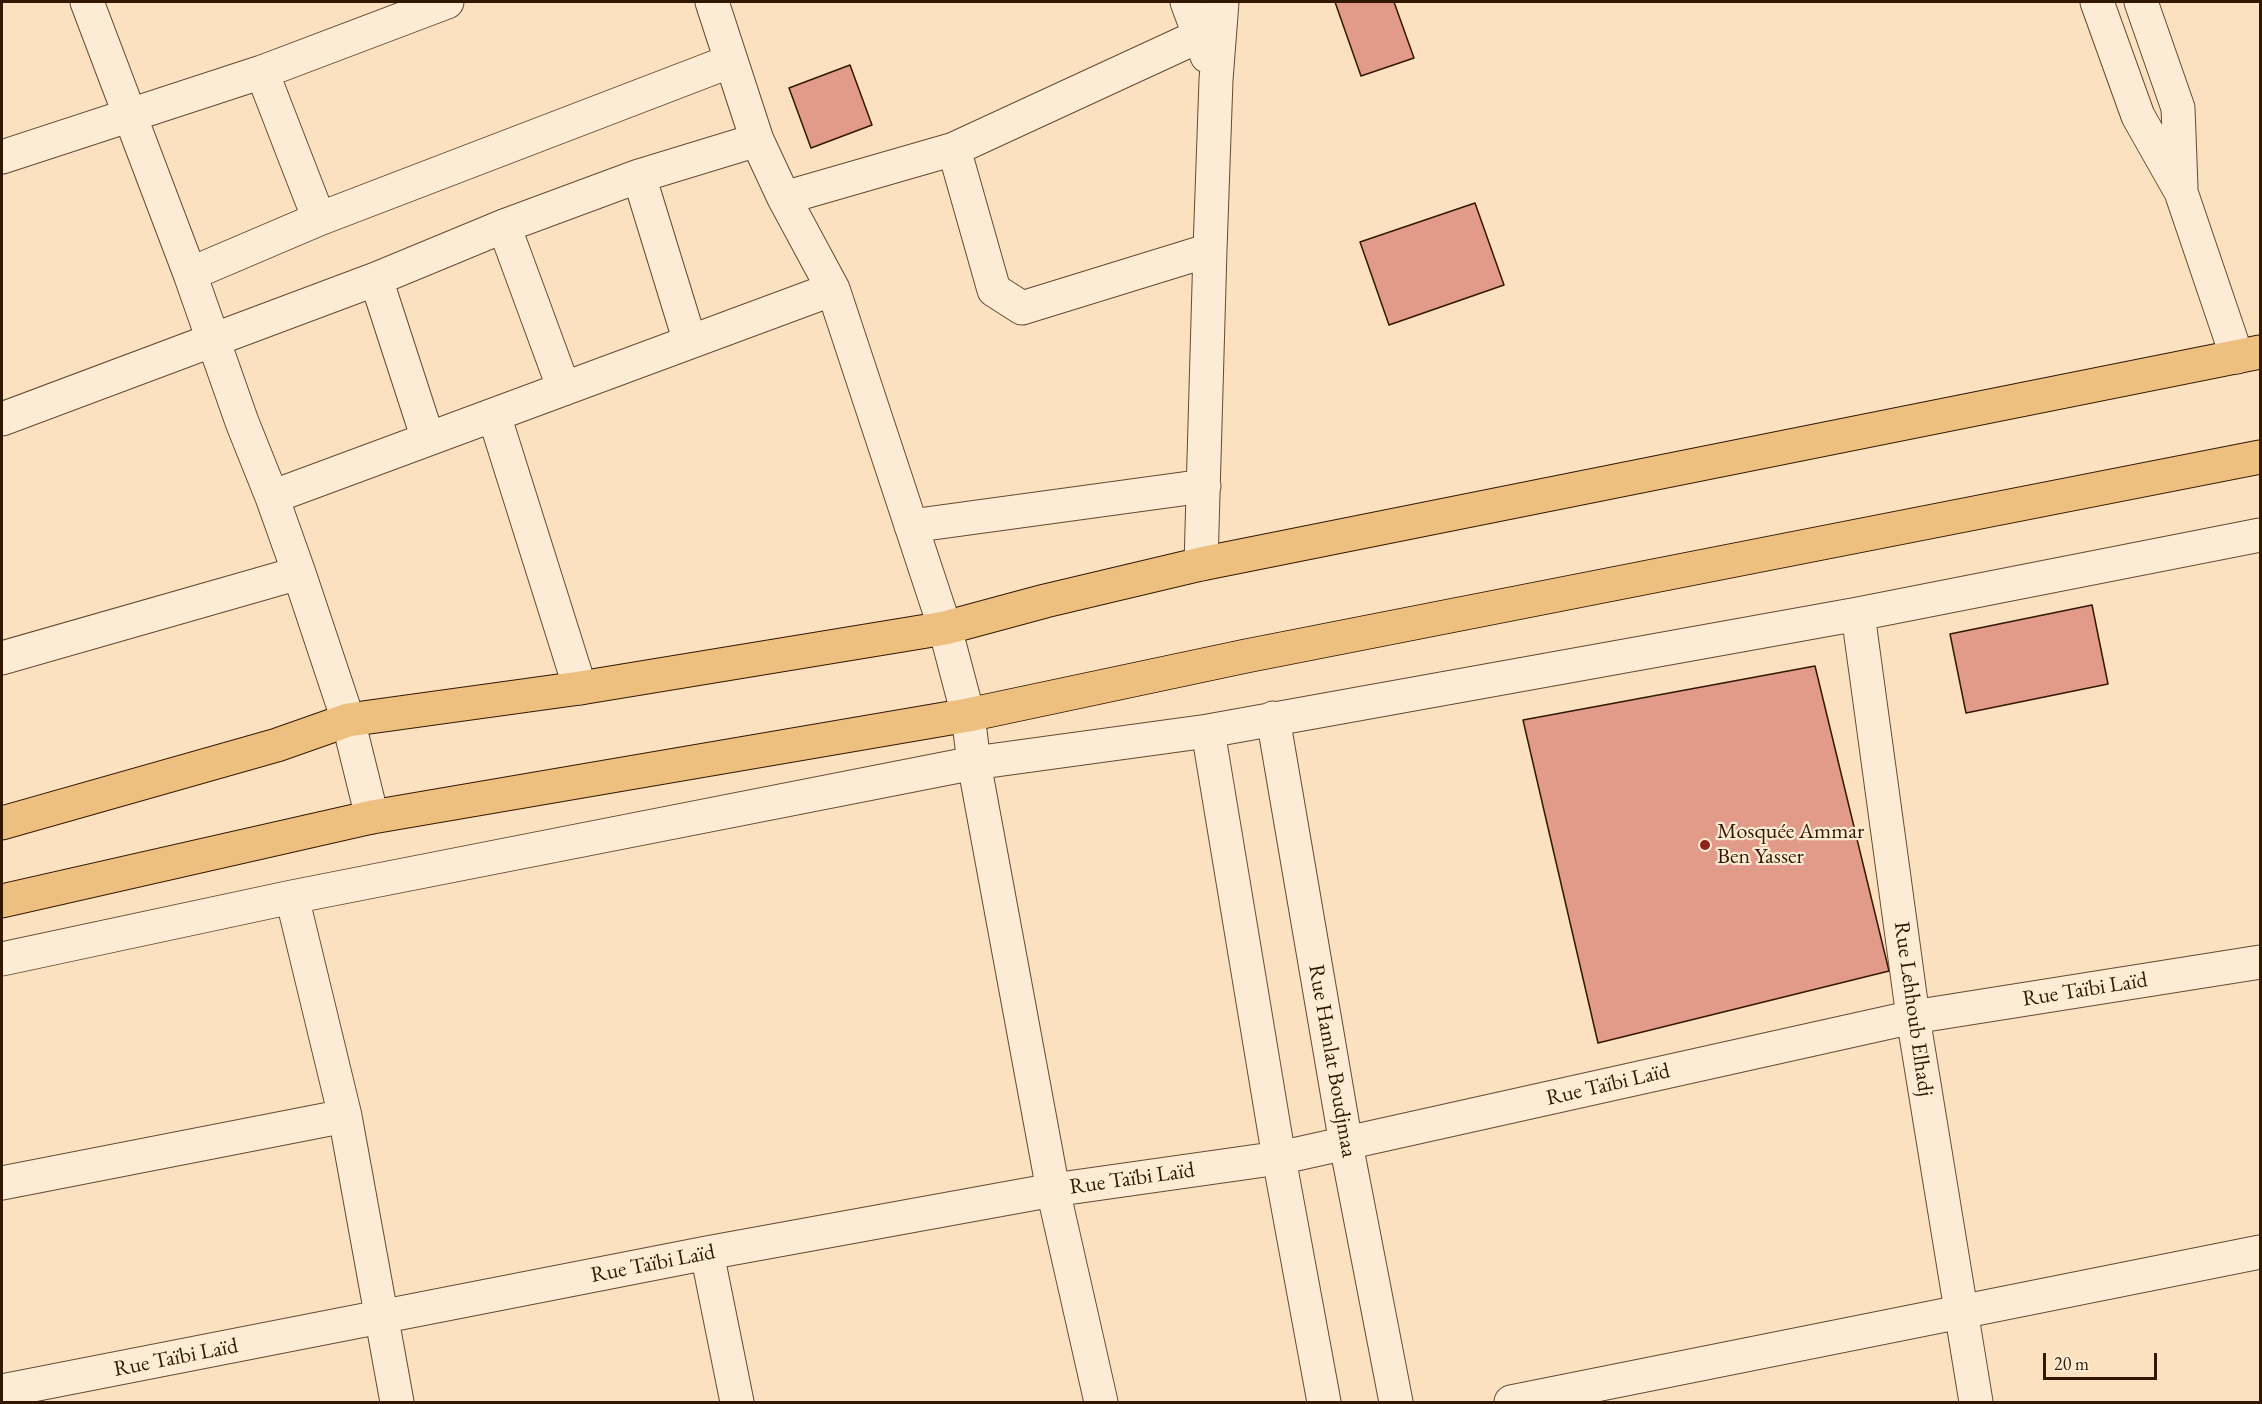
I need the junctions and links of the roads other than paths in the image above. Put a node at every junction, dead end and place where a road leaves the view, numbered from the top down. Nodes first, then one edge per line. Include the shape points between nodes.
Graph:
1 (87, 2) edge
2 (447, 2) edge
3 (712, 2) edge
4 (1187, 2) edge
5 (1222, 2) edge
6 (2097, 2) edge
7 (2141, 2) edge
8 (1199, 36) junction
9 (731, 61) junction
10 (262, 72) junction
11 (1216, 80) junction
12 (130, 114) junction
13 (757, 140) junction
14 (954, 148) junction
15 (2, 157) edge
16 (639, 176) junction
17 (2181, 192) junction
18 (784, 198) junction
19 (319, 219) junction
20 (504, 226) junction
21 (1210, 250) junction
22 (190, 274) junction
23 (376, 279) junction
24 (833, 289) junction
25 (214, 340) junction
26 (690, 342) junction
27 (2249, 355) edge
28 (564, 389) junction
29 (494, 415) junction
30 (2, 419) edge
31 (428, 439) junction
32 (2260, 457) edge
33 (1204, 486) junction
34 (272, 497) junction
35 (911, 526) junction
36 (2260, 535) edge
37 (1202, 564) junction
38 (299, 573) junction
39 (1858, 614) junction
40 (945, 628) junction
41 (2, 658) edge
42 (580, 688) junction
43 (968, 715) junction
44 (1273, 718) junction
45 (348, 720) junction
46 (1208, 730) junction
47 (974, 763) junction
48 (372, 817) junction
49 (2, 823) edge
50 (292, 897) junction
51 (2, 901) edge
52 (2, 959) edge
53 (2260, 962) edge
54 (1913, 1017) junction
55 (345, 1116) junction
56 (1346, 1144) junction
57 (1279, 1158) junction
58 (2, 1183) edge
59 (1053, 1190) junction
60 (2260, 1252) edge
61 (707, 1253) junction
62 (1961, 1314) junction
63 (383, 1318) junction
64 (2, 1391) edge
65 (1524, 1401) edge
66 (397, 1402) edge
67 (737, 1402) edge
68 (1101, 1402) edge
69 (1324, 1402) edge
70 (1396, 1402) edge
71 (1976, 1402) edge

1 - 12 street
2 - 10 street
3 - 9 street
4 - 8 street
5 - 11 street
6 - 17 street via 2138,116
7 - 17 street via 2178,108
8 - 11 street
8 - 14 street
9 - 13 street
9 - 19 street
10 - 12 street
10 - 19 street
11 - 21 street
12 - 15 street
12 - 22 street
13 - 16 street
13 - 18 street
14 - 18 street
14 - 21 street via 994,290 1022,308
16 - 20 street
16 - 26 street
17 - 27 street
18 - 24 street
19 - 22 street
20 - 23 street
20 - 28 street
21 - 33 street
22 - 25 street
23 - 25 street
23 - 31 street
24 - 26 street
24 - 35 street
25 - 30 street
25 - 34 street
26 - 28 street
27 - 37 main road
28 - 29 street
29 - 31 street
29 - 42 street
31 - 34 street
32 - 43 main road via 1246,656
33 - 35 street
33 - 37 street
34 - 38 street
35 - 40 street
36 - 39 street
37 - 40 main road
38 - 41 street
38 - 45 street
39 - 44 street
39 - 54 street, Rue Lehhoub Elhadj
40 - 42 main road
40 - 43 street
42 - 45 main road
43 - 47 street
43 - 48 main road
44 - 46 street
44 - 56 street, Rue Hamlat Boudjmaa
45 - 48 street
45 - 49 main road via 277,745
46 - 47 street
46 - 57 street
47 - 50 street
47 - 59 street
48 - 51 main road
50 - 52 street
50 - 55 street
53 - 54 street, Rue Taïbi Laïd
54 - 56 street, Rue Taïbi Laïd
54 - 62 street, Rue Lehhoub Elhadj
55 - 58 street
55 - 63 street
56 - 57 street, Rue Taïbi Laïd
56 - 70 street, Rue Hamlat Boudjmaa
57 - 59 street, Rue Taïbi Laïd
57 - 69 street
59 - 61 street, Rue Taïbi Laïd
59 - 68 street
60 - 62 street
61 - 63 street, Rue Taïbi Laïd
61 - 67 street
62 - 65 street
62 - 71 street, Rue Lehhoub Elhadj
63 - 64 street, Rue Taïbi Laïd
63 - 66 street

